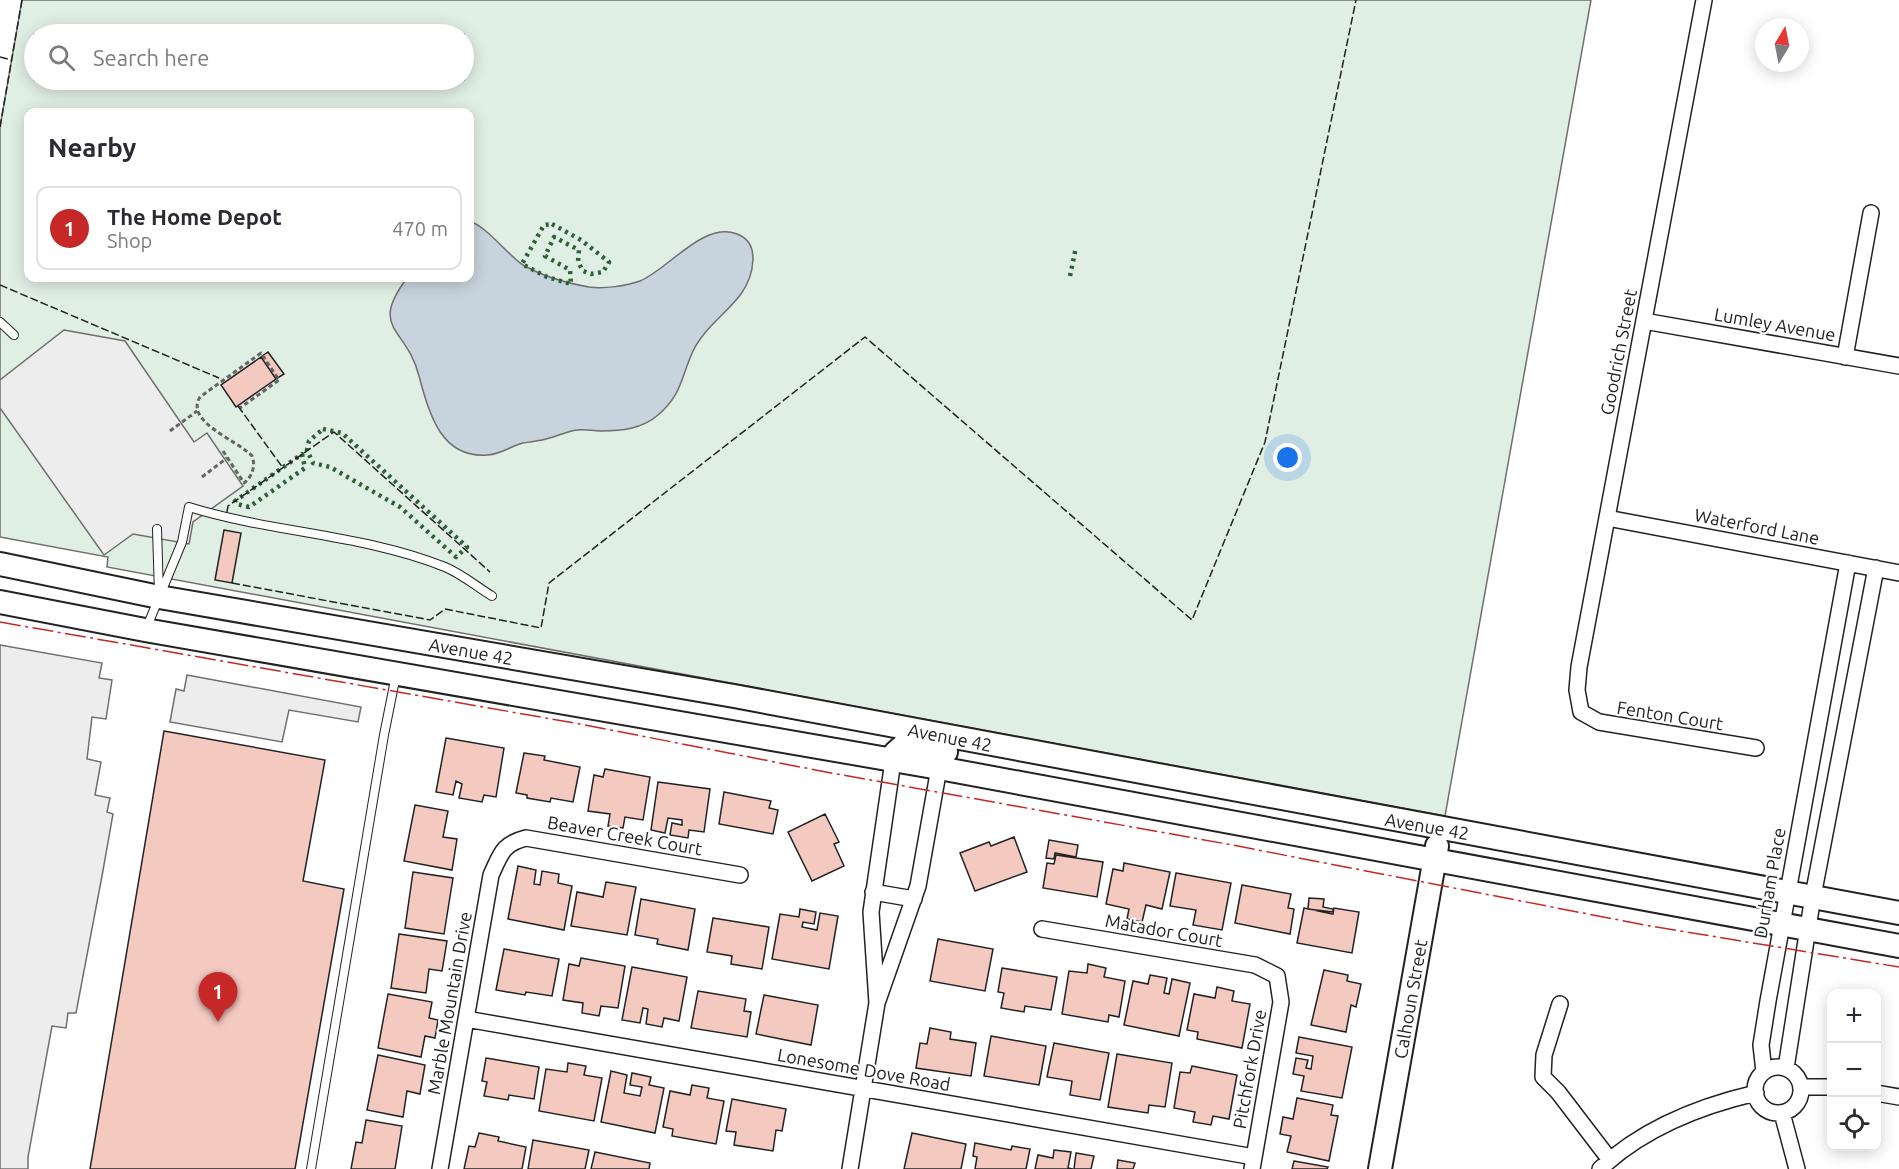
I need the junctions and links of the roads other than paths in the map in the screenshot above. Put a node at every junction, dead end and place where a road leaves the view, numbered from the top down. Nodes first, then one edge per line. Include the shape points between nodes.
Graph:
1 (1704, 0) edge
2 (1871, 213) dead end
3 (1644, 321) junction
4 (0, 322) edge
5 (14, 335) dead end
6 (1845, 357) junction
7 (1899, 366) edge
8 (1607, 518) junction
9 (157, 529) dead end
10 (1848, 563) junction
11 (0, 564) edge
12 (1876, 568) junction
13 (1899, 573) edge
14 (492, 596) dead end
15 (159, 597) junction
16 (0, 602) edge
17 (145, 630) junction
18 (396, 674) junction
19 (1581, 712) joint
20 (1756, 748) dead end
21 (893, 761) junction
22 (1083, 762) junction
23 (939, 768) junction
24 (1809, 771) junction
25 (1836, 776) junction
26 (1441, 829) junction
27 (505, 847) joint
28 (1434, 861) junction
29 (740, 875) dead end
30 (1787, 891) junction
31 (873, 892) junction
32 (1813, 896) junction
33 (914, 899) junction
34 (1899, 913) edge
35 (1781, 924) junction
36 (1042, 929) dead end
37 (1808, 929) junction
38 (1899, 946) edge
39 (1276, 976) joint
40 (1768, 1001) junction
41 (877, 1003) junction
42 (1560, 1004) dead end
43 (1795, 1005) junction
44 (466, 1019) junction
45 (1786, 1068) junction
46 (1764, 1072) junction
47 (1801, 1087) junction
48 (1827, 1087) edge
49 (864, 1089) junction
50 (1755, 1093) junction
51 (1881, 1094) edge
52 (1899, 1097) edge
53 (1782, 1113) junction
54 (1253, 1163) edge
55 (1605, 1164) edge
56 (311, 1169) edge
57 (440, 1169) edge
58 (850, 1169) edge
59 (1380, 1169) edge
60 (1797, 1169) edge

1 - 3 street, Goodrich Street
2 - 6 street
3 - 6 street, Lumley Avenue
3 - 8 street, Goodrich Street
4 - 5 lane
6 - 7 street, Lumley Avenue
8 - 10 street, Waterford Lane
8 - 19 street, Goodrich Street via 1579,668
9 - 15 lane
10 - 12 street, Waterford Lane
10 - 24 street, Durham Place
11 - 15 street, Avenue 42
12 - 13 street, Waterford Lane
12 - 25 street
14 - 15 lane via 447,567 381,546 226,519 189,507 182,542
15 - 17 lane
15 - 22 street, Avenue 42 via 734,696
16 - 17 street, Avenue 42
17 - 18 street, Avenue 42
18 - 21 street, Avenue 42
18 - 56 lane
19 - 20 street, Fenton Court via 1615,726
21 - 22 street via 904,745 1030,768
21 - 23 street, Avenue 42
21 - 31 street
22 - 26 street, Avenue 42
23 - 28 street, Avenue 42
23 - 33 street
24 - 25 street
24 - 30 street, Durham Place
25 - 32 street
26 - 28 street, Calhoun Street
26 - 30 street, Avenue 42
27 - 29 street, Beaver Creek Court via 526,838
27 - 44 street, Marble Mountain Drive via 491,875
28 - 35 street, Avenue 42
28 - 59 street, Calhoun Street
30 - 32 street, Avenue 42
30 - 35 street, Durham Place
31 - 33 street
31 - 41 street
32 - 34 street, Avenue 42
32 - 37 street
33 - 41 street
35 - 37 street, Avenue 42
35 - 40 street, Durham Place
36 - 39 street, Matador Court via 1255,965
37 - 38 street, Avenue 42
37 - 43 street
39 - 54 street, Pitchfork Drive via 1281,1002
40 - 43 street
40 - 46 street, Durham Place via 1761,1045
41 - 49 street
42 - 55 street via 1544,1055 1543,1077 1558,1092
43 - 45 street
44 - 49 street, Lonesome Dove Road
44 - 57 street, Marble Mountain Drive
45 - 46 street
45 - 47 street
46 - 50 street
47 - 48 street
47 - 53 street via 1799,1101
49 - 54 street, Lonesome Dove Road
49 - 58 street
50 - 53 street via 1767,1110
50 - 55 street via 1708,1106 1652,1131
51 - 52 street
53 - 60 street

